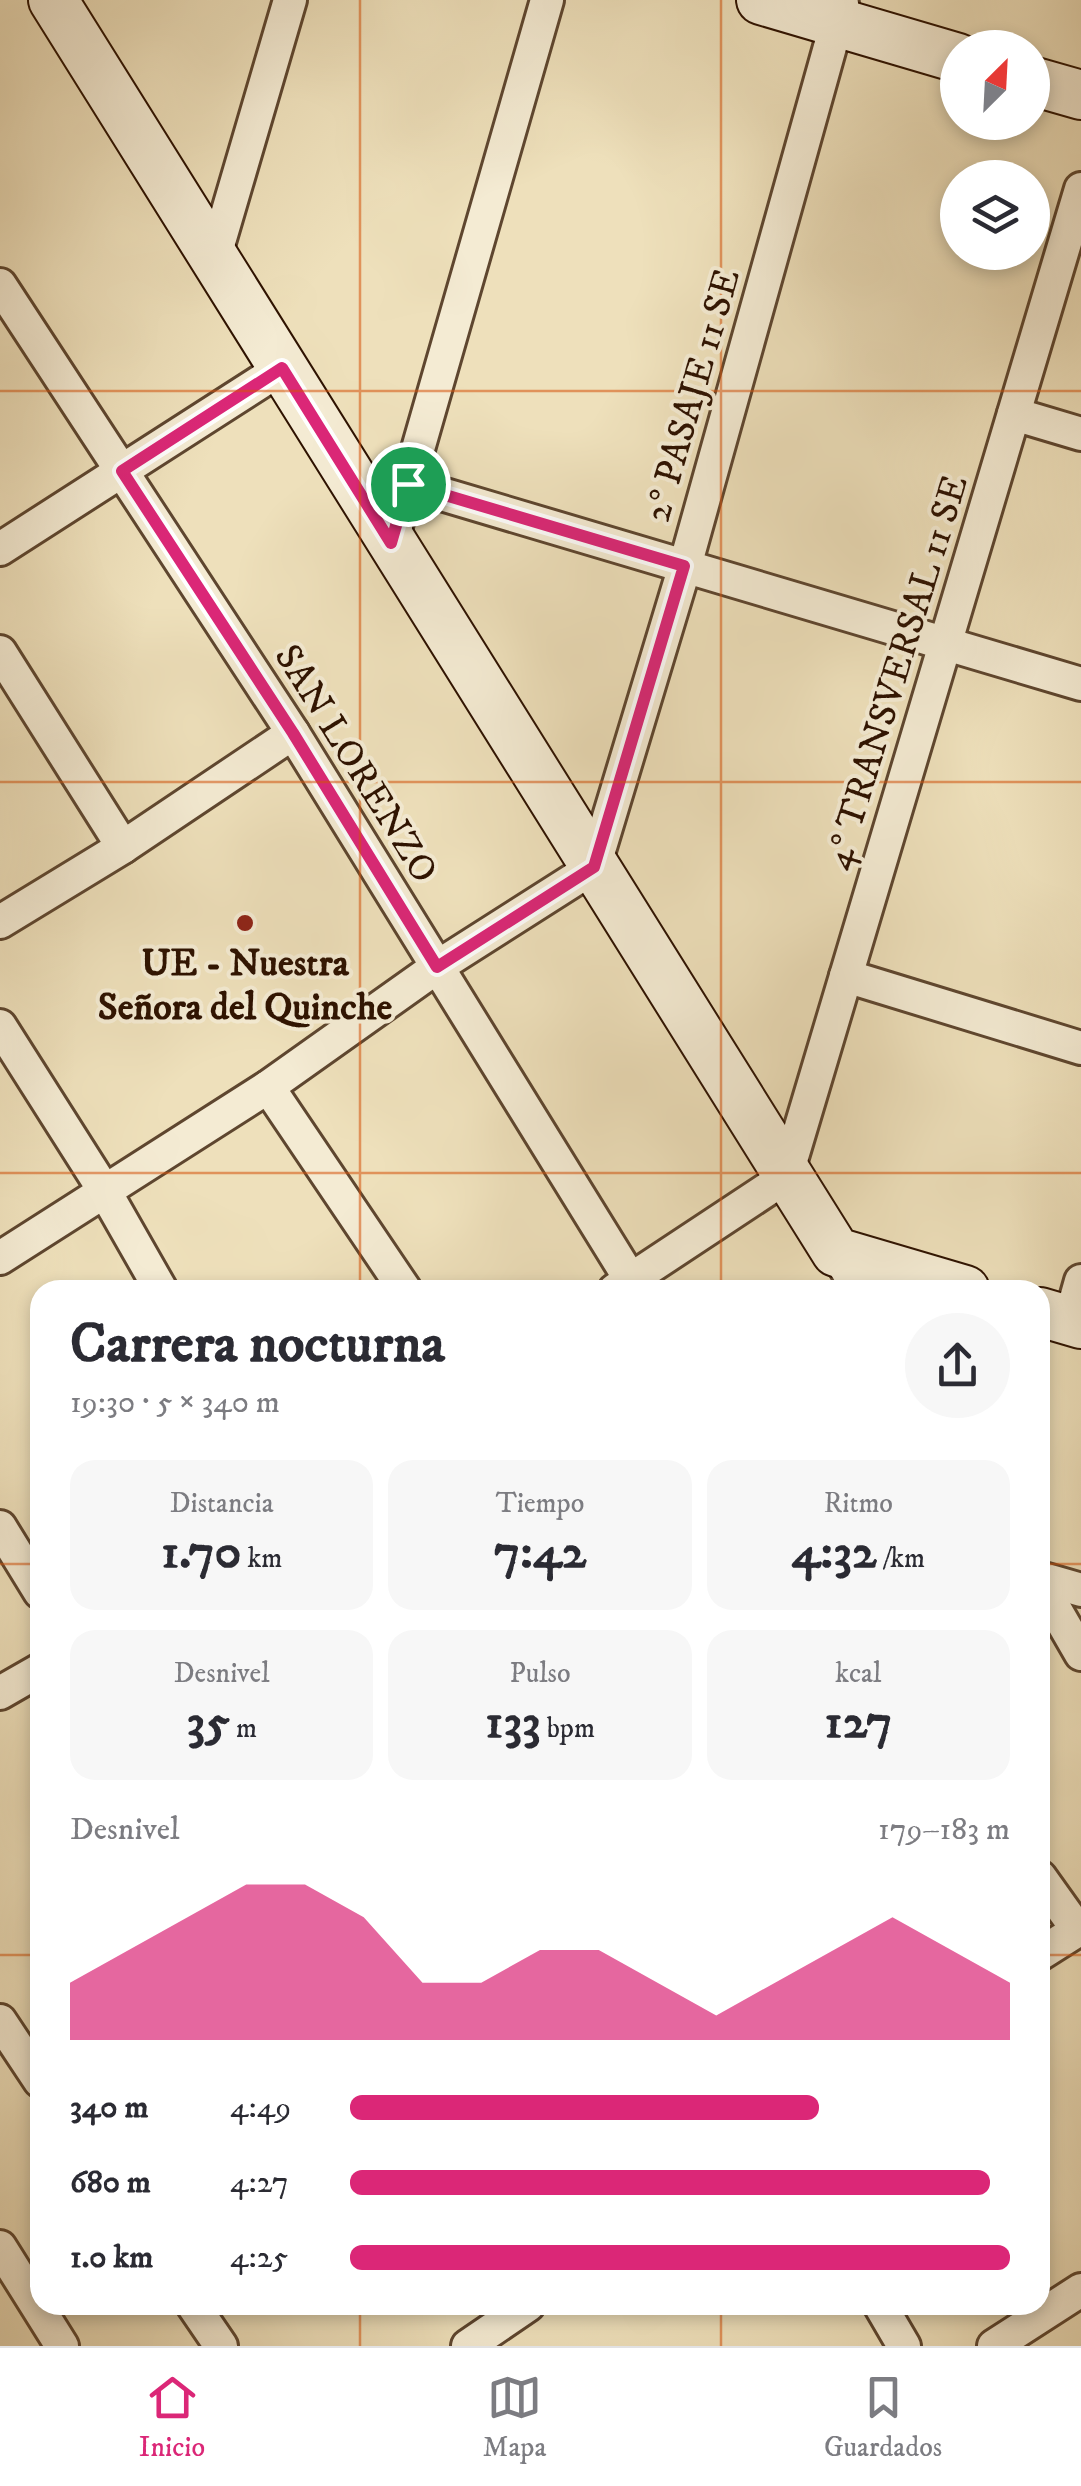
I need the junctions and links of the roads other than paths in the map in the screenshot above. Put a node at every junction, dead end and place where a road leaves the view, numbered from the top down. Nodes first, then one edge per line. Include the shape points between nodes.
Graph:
1 (53, 0) edge
2 (290, 0) edge
3 (547, 0) edge
4 (761, 0) edge
5 (840, 11) edge
6 (940, 51) edge
7 (1050, 86) edge
8 (1081, 95) edge
9 (1081, 189) edge
10 (214, 259) junction
11 (0, 285) edge
12 (282, 368) junction
13 (1014, 414) junction
14 (1081, 434) edge
15 (122, 471) junction
16 (408, 484) junction
17 (391, 543) junction
18 (0, 548) edge
19 (684, 566) junction
20 (945, 644) junction
21 (0, 652) edge
22 (1081, 684) edge
23 (293, 733) junction
24 (123, 848) junction
25 (594, 867) junction
26 (0, 922) edge
27 (437, 967) junction
28 (846, 976) junction
29 (0, 1026) edge
30 (1081, 1048) edge
31 (268, 1087) junction
32 (786, 1178) junction
33 (104, 1190) junction
34 (0, 1258) edge
35 (847, 1271) edge
36 (155, 1280) edge
37 (398, 1280) edge
38 (623, 1280) edge
39 (636, 1280) edge
40 (903, 1280) edge
41 (0, 1527) edge
42 (30, 1576) edge
43 (1050, 1582) edge
44 (1081, 1590) edge
45 (1050, 1598) edge
46 (1081, 1654) edge
47 (30, 1676) edge
48 (0, 1693) edge
49 (1050, 1890) edge
50 (1079, 1928) edge
51 (1050, 1947) edge
52 (0, 2021) edge
53 (30, 2065) edge
54 (0, 2247) edge
55 (1081, 2290) edge
56 (30, 2295) edge
57 (1050, 2310) edge
58 (43, 2315) edge
59 (200, 2315) edge
60 (508, 2315) edge
61 (886, 2315) edge
62 (1042, 2315) edge
63 (62, 2346) edge
64 (221, 2346) edge
65 (468, 2346) edge
66 (904, 2346) edge
67 (994, 2346) edge

1 - 10 street
2 - 10 street
3 - 16 street
4 - 5 street
5 - 6 street
5 - 19 street, 2° PASAJE 11 SE
7 - 8 street
9 - 13 street, 4° TRANSVERSAL 11 SE
10 - 12 street
11 - 15 street, SAN LORENZO
12 - 15 street
12 - 17 street
13 - 14 street
13 - 20 street, 4° TRANSVERSAL 11 SE
15 - 18 street
15 - 23 street, SAN LORENZO
16 - 17 street
16 - 19 street
17 - 25 street
19 - 20 street
19 - 25 street, 2° PASAJE 11 SE
20 - 22 street
20 - 28 street, 4° TRANSVERSAL 11 SE
21 - 24 street
23 - 24 street
23 - 27 street, SAN LORENZO
24 - 26 street
25 - 27 street
25 - 32 street
27 - 31 street
27 - 38 street, SAN LORENZO
28 - 30 street
28 - 32 street, 4° TRANSVERSAL 11 SE
29 - 33 street
31 - 33 street
31 - 37 street
32 - 35 street
32 - 39 street
33 - 34 street
33 - 36 street
35 - 40 street
41 - 42 street
43 - 44 street
45 - 46 street
47 - 48 street
49 - 50 street
50 - 51 street
52 - 53 street
54 - 56 street
55 - 57 street
58 - 63 street
59 - 64 street
60 - 65 street
61 - 66 street
62 - 67 street

